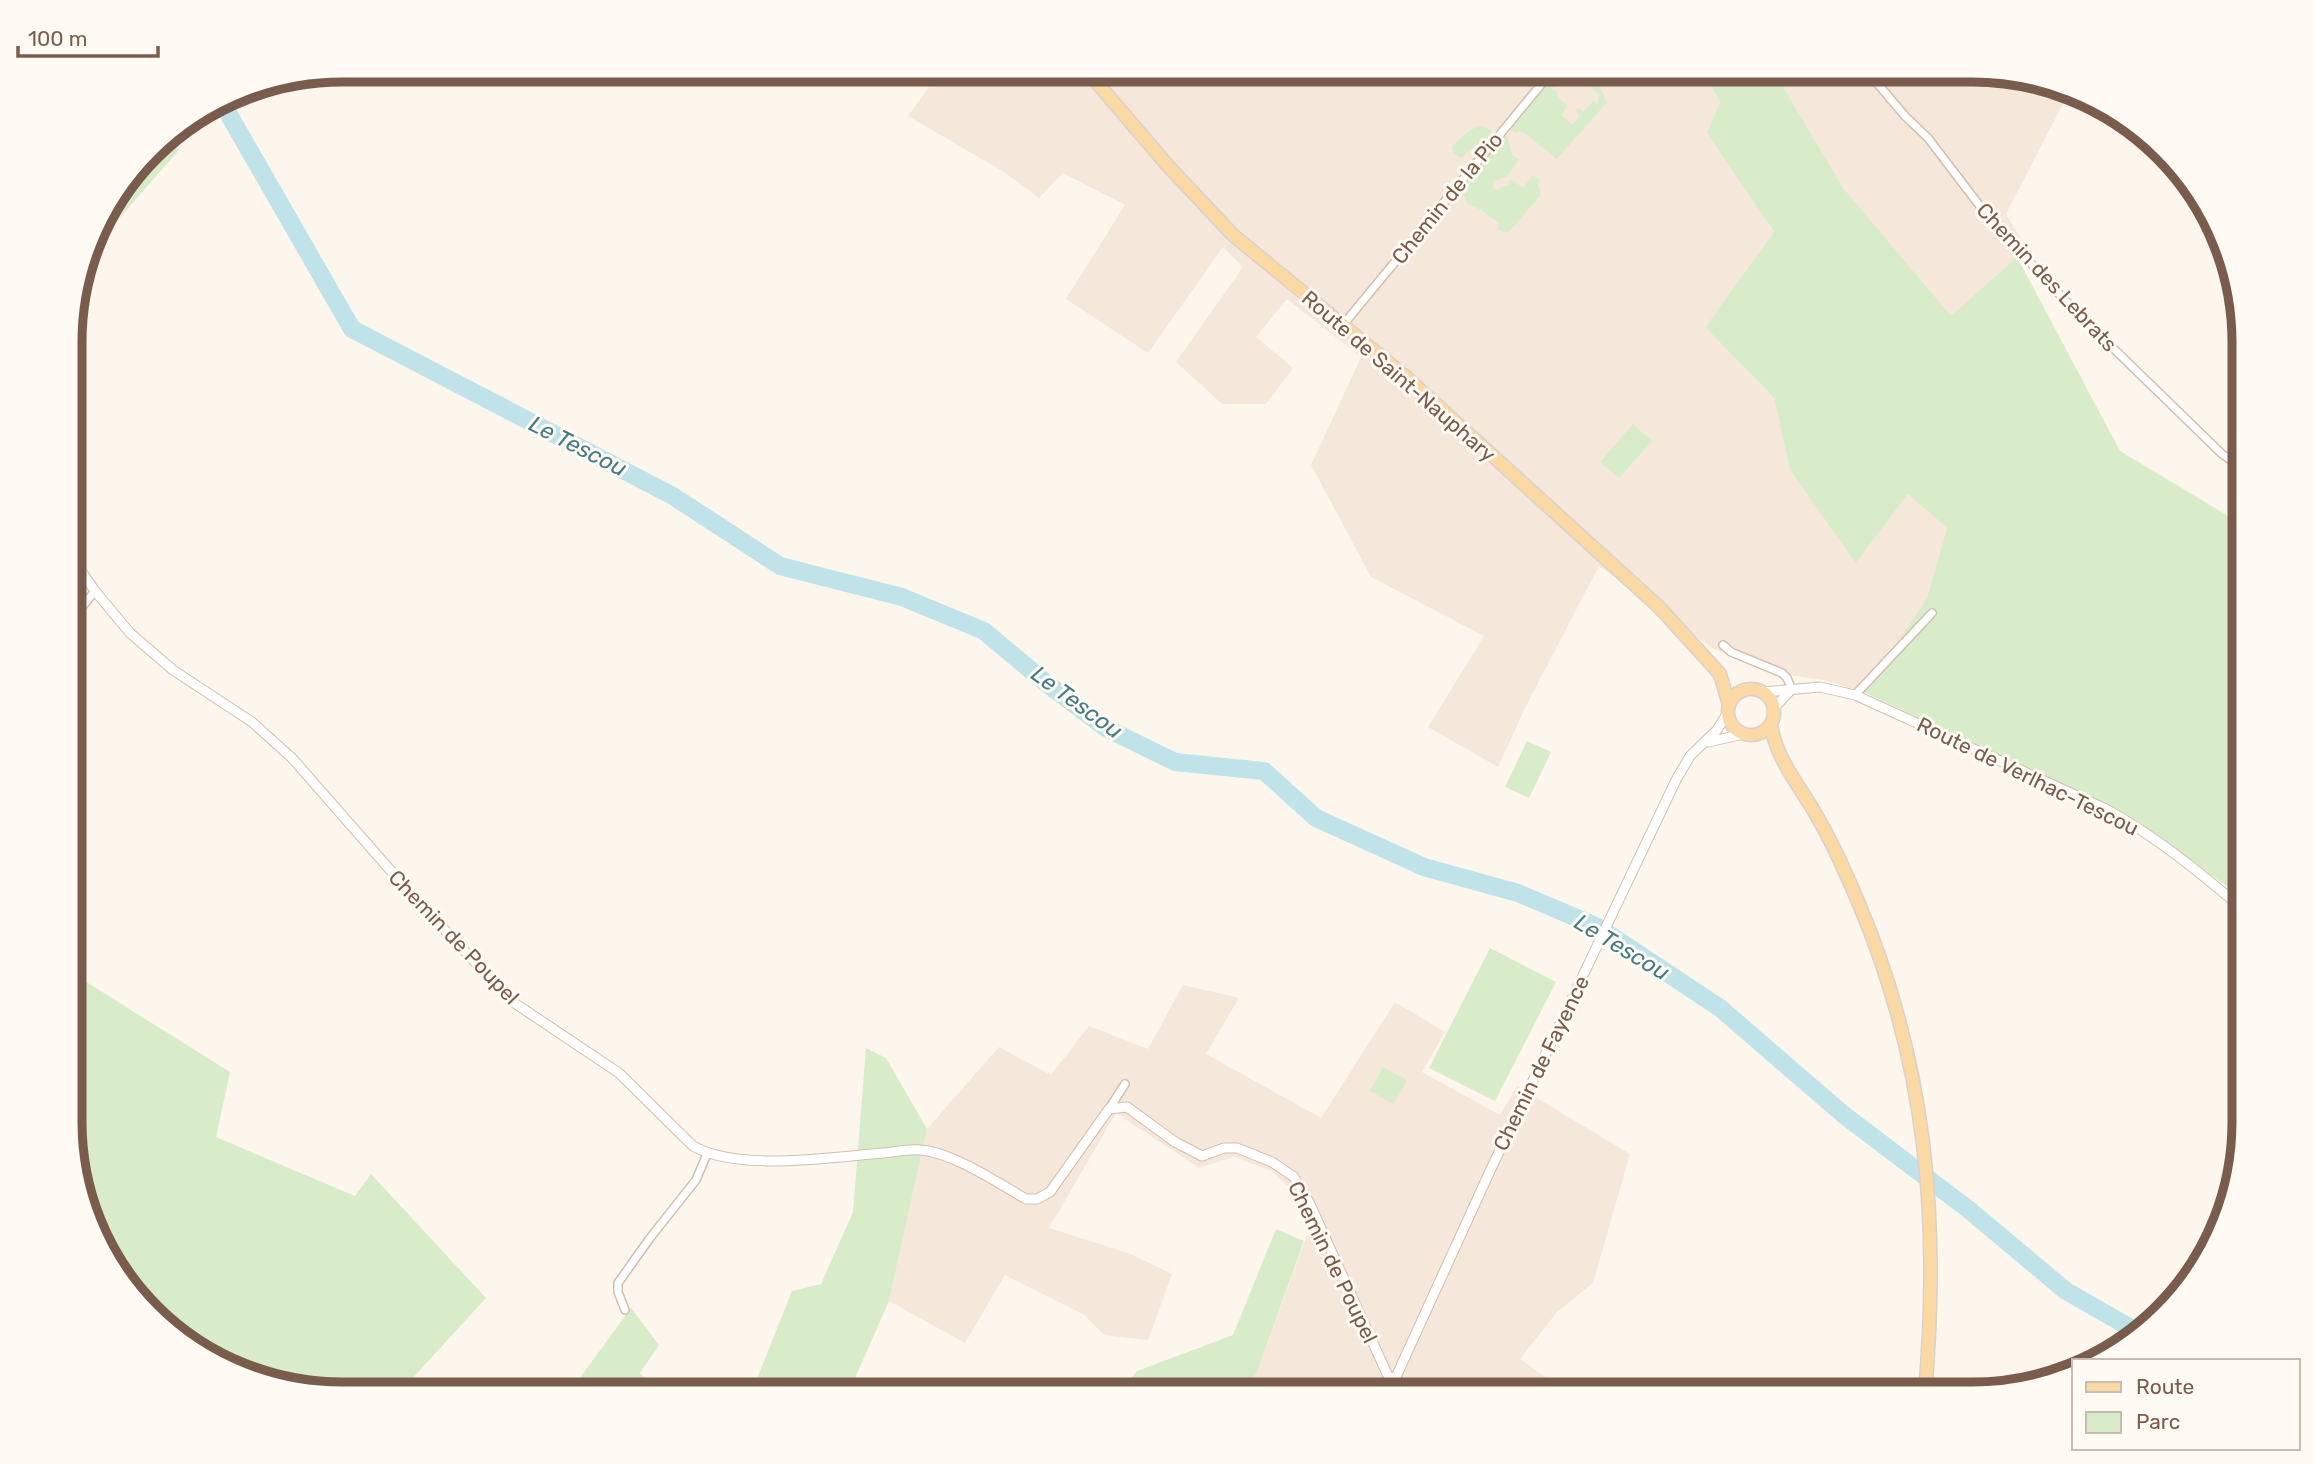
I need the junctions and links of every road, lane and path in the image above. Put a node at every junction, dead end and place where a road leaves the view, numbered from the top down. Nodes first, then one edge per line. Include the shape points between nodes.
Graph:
1 (1096, 82) edge
2 (1543, 82) edge
3 (1876, 82) edge
4 (1343, 325) junction
5 (2232, 461) edge
6 (82, 572) edge
7 (95, 591) junction
8 (82, 607) edge
9 (1932, 613) dead end
10 (1723, 645) dead end
11 (1720, 674) junction
12 (1747, 689) junction
13 (1792, 690) junction
14 (1763, 692) junction
15 (1855, 695) junction
16 (1729, 708) junction
17 (1774, 708) junction
18 (1771, 724) junction
19 (1746, 734) junction
20 (1706, 743) junction
21 (1782, 758) junction
22 (2232, 899) edge
23 (1125, 1084) dead end
24 (1109, 1109) junction
25 (707, 1154) junction
26 (625, 1310) dead end
27 (1395, 1379) junction
28 (1395, 1382) edge
29 (1926, 1382) edge

1 - 4 main road, Route de Saint-Nauphary via 1233,235
2 - 4 street, Chemin de la Pio
3 - 5 street, Chemin des Lebrats via 1928,138 1989,218 2075,311
4 - 11 main road, Route de Saint-Nauphary via 1650,598
6 - 7 street, Chemin de Poupel
7 - 8 street
7 - 25 street, Chemin de Poupel via 130,633 173,670 236,710 292,758 513,1002 619,1073 693,1146
9 - 15 street
10 - 13 street via 1782,673
11 - 12 main road, Route de Saint-Nauphary
11 - 16 main road, Route de Saint-Nauphary
12 - 14 main road
12 - 16 main road via 1735,695
13 - 14 street, Route de Verlhac-Tescou
13 - 15 street, Route de Verlhac-Tescou via 1820,687
13 - 17 street
14 - 17 main road
15 - 22 street, Route de Verlhac-Tescou via 2138,826
16 - 19 main road via 1732,726
16 - 20 street, Chemin de Fayence
17 - 18 main road
18 - 19 main road via 1761,733
18 - 21 main road
19 - 20 street
19 - 21 main road
20 - 27 street, Chemin de Fayence via 1690,756 1676,780
21 - 29 main road via 1822,826 1865,918 1896,1008 1915,1087 1927,1168 1932,1287
23 - 24 street, Chemin de Poupel
24 - 25 street, Chemin de Poupel via 1051,1192 1037,1199 1026,1199 957,1161 921,1150 776,1160
24 - 27 street, Chemin de Poupel via 1127,1107 1202,1156 1237,1148 1291,1174 1309,1202 1388,1376
25 - 26 street via 696,1180 618,1283
27 - 28 street, Chemin de Fayence

